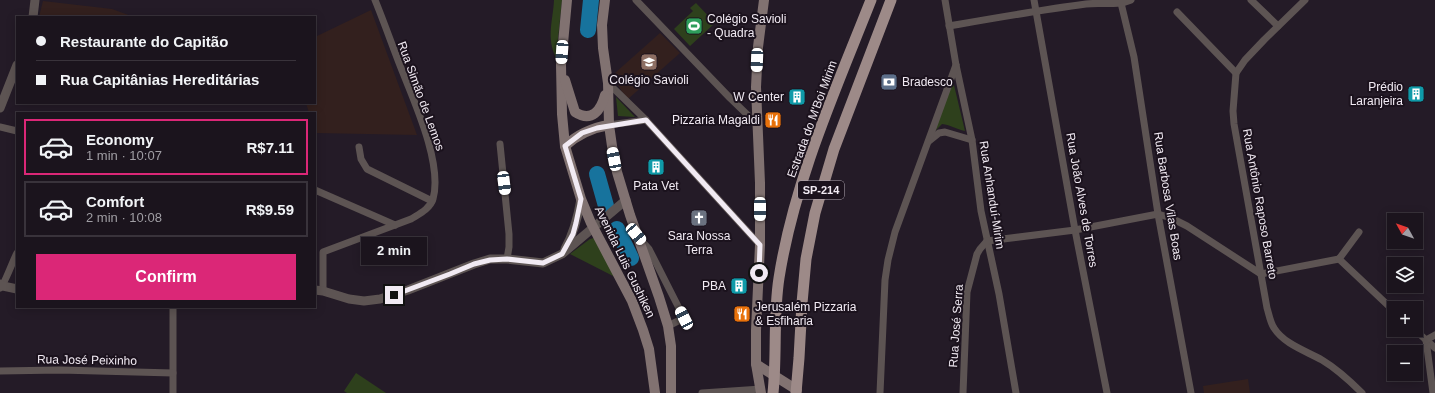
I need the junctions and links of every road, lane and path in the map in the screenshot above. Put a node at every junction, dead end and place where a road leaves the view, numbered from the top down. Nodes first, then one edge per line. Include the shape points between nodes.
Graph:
1 (35, 0) edge
2 (374, 0) edge
3 (567, 0) edge
4 (605, 0) edge
5 (636, 0) edge
6 (871, 0) edge
7 (891, 0) edge
8 (945, 0) edge
9 (1034, 0) edge
10 (1131, 0) edge
11 (1251, 0) edge
12 (1305, 0) edge
13 (762, 1) edge
14 (1121, 3) junction
15 (1036, 11) junction
16 (1177, 12) dead end
17 (33, 16) edge
18 (949, 26) junction
19 (1278, 26) junction
20 (561, 65) junction
21 (956, 65) junction
22 (16, 68) edge
23 (1236, 73) junction
24 (608, 83) junction
25 (0, 108) edge
26 (646, 120) junction
27 (757, 124) junction
28 (609, 125) junction
29 (0, 126) edge
30 (16, 131) edge
31 (972, 140) junction
32 (929, 141) junction
33 (500, 144) dead end
34 (565, 146) junction
35 (359, 147) dead end
36 (316, 190) edge
37 (581, 199) junction
38 (626, 200) junction
39 (432, 201) junction
40 (1158, 214) junction
41 (395, 225) junction
42 (593, 228) junction
43 (1075, 230) junction
44 (1359, 232) dead end
45 (636, 234) junction
46 (987, 241) junction
47 (760, 245) junction
48 (316, 252) edge
49 (323, 252) junction
50 (562, 254) junction
51 (16, 255) edge
52 (507, 259) junction
53 (1339, 259) junction
54 (1261, 274) junction
55 (1, 286) edge
56 (16, 289) edge
57 (319, 291) edge
58 (1387, 304) edge
59 (173, 308) edge
60 (668, 326) junction
61 (1435, 335) edge
62 (1423, 337) edge
63 (1426, 340) junction
64 (1435, 348) edge
65 (756, 364) junction
66 (0, 371) edge
67 (173, 373) junction
68 (775, 377) junction
69 (761, 391) edge
70 (797, 392) edge
71 (173, 393) edge
72 (655, 393) edge
73 (671, 393) edge
74 (702, 393) edge
75 (773, 393) edge
76 (880, 393) edge
77 (963, 393) edge
78 (1016, 393) edge
79 (1107, 393) edge
80 (1191, 393) edge
81 (1362, 393) edge
82 (1433, 393) edge

1 - 17 street
2 - 39 street, Rua Simão de Lemos via 430,149 434,171
3 - 20 main road, Avenida Luis Gushiken
4 - 24 main road, Avenida Luis Gushiken via 602,25
5 - 27 street
6 - 68 main road, Estrada do M'Boi Mirim / SP-214 via 794,206 778,279
7 - 70 main road, SP-214 via 834,149 815,213 806,259
8 - 18 street, Rua Anhanduí-Mirim
9 - 15 street, Rua João Alves de Torres
10 - 14 street
11 - 19 street
12 - 19 street
13 - 27 main road via 756,87
14 - 15 street via 1088,4
14 - 40 street, Rua Barbosa Vilas Boas via 1134,57
15 - 18 street
15 - 43 street, Rua João Alves de Torres
16 - 23 street
18 - 21 street, Rua Anhanduí-Mirim
19 - 23 street
20 - 24 main road via 576,113 590,116 598,111 602,106
20 - 34 main road, Avenida Luis Gushiken
21 - 31 street, Rua Anhanduí-Mirim
21 - 32 street
22 - 25 street
23 - 54 street, Rua Antônio Raposo Barreto via 1234,124
24 - 26 street
24 - 28 main road, Avenida Luis Gushiken
26 - 28 street
26 - 47 street
27 - 47 main road
28 - 34 main road via 582,133
28 - 38 main road, Avenida Luis Gushiken via 617,172
29 - 30 street
31 - 32 street via 945,132 939,133
31 - 46 street, Rua Anhanduí-Mirim
32 - 76 street via 895,232 888,260
33 - 52 street via 509,234
34 - 37 main road, Avenida Luis Gushiken
35 - 39 street via 361,159 367,169
36 - 41 street
37 - 42 main road, Avenida Luis Gushiken
37 - 50 street via 573,234
38 - 42 street
38 - 45 main road, Avenida Luis Gushiken
39 - 41 street via 420,214
40 - 43 street
40 - 54 street via 1187,226
40 - 80 street, Rua Barbosa Vilas Boas
41 - 49 street
42 - 50 street
42 - 72 main road, Avenida Luis Gushiken via 632,301 643,330 649,349
43 - 46 street
43 - 79 street, Rua João Alves de Torres
44 - 53 street
45 - 60 main road, Avenida Luis Gushiken
45 - 60 street via 649,249 684,318
46 - 77 street, Rua José Serra via 977,254 967,292
46 - 78 street, Rua Anhanduí-Mirim
47 - 65 main road
48 - 49 street
49 - 57 street
50 - 52 street via 543,263
51 - 55 street
52 - 57 street via 474,264 380,299 364,301
53 - 54 street
53 - 58 street
54 - 81 street, Rua Antônio Raposo Barreto via 1267,308 1275,330 1296,347 1341,373
55 - 56 street
59 - 67 street
60 - 73 main road, Avenida Luis Gushiken via 671,346
61 - 63 street
62 - 63 street
63 - 64 street
63 - 82 street
65 - 68 main road
65 - 69 main road
66 - 67 street, Rua José Peixinho
67 - 71 street
68 - 70 main road
68 - 75 main road, Estrada do M'Boi Mirim / SP-214
69 - 74 street

